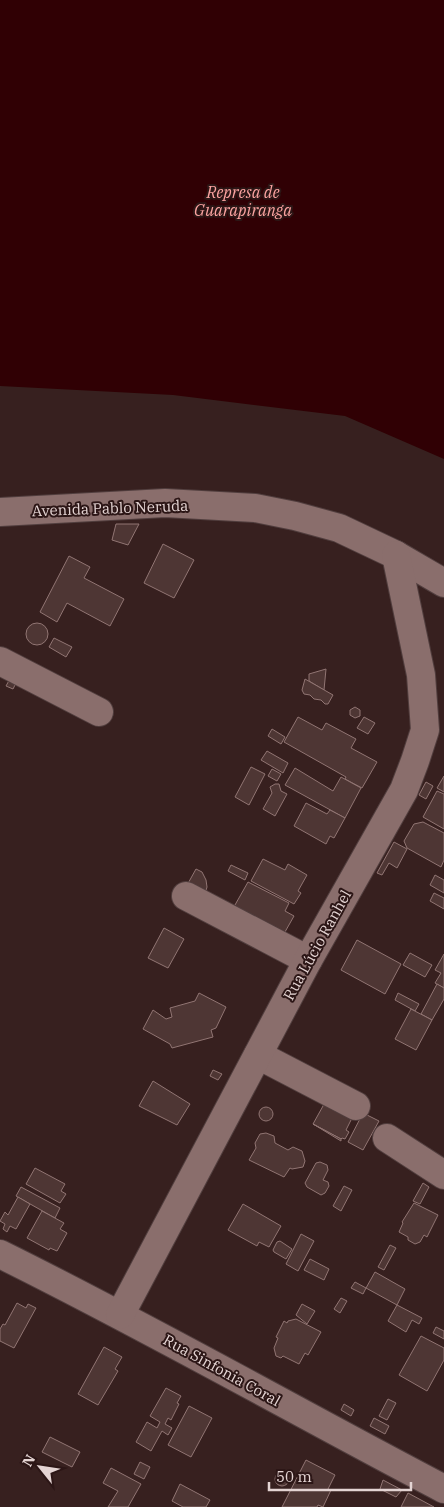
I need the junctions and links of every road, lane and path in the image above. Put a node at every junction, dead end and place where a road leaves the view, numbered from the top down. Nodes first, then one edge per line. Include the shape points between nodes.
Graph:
1 (0, 512) edge
2 (396, 556) junction
3 (444, 583) edge
4 (0, 661) edge
5 (99, 712) dead end
6 (186, 896) dead end
7 (308, 960) junction
8 (258, 1055) junction
9 (356, 1106) dead end
10 (387, 1138) dead end
11 (444, 1175) edge
12 (0, 1254) edge
13 (120, 1315) junction
14 (444, 1489) edge

1 - 2 street, Avenida Pablo Neruda via 165,503 255,508 340,528
2 - 3 street, Avenida Pablo Neruda
2 - 7 street, Rua Lúcio Ranhel via 421,675 424,730 416,762 404,790
4 - 5 street
6 - 7 street
7 - 8 street, Rua Lúcio Ranhel
8 - 9 street
8 - 13 street, Rua Lúcio Ranhel
10 - 11 street
12 - 13 street, Rua Sinfonia Coral
13 - 14 street, Rua Sinfonia Coral

